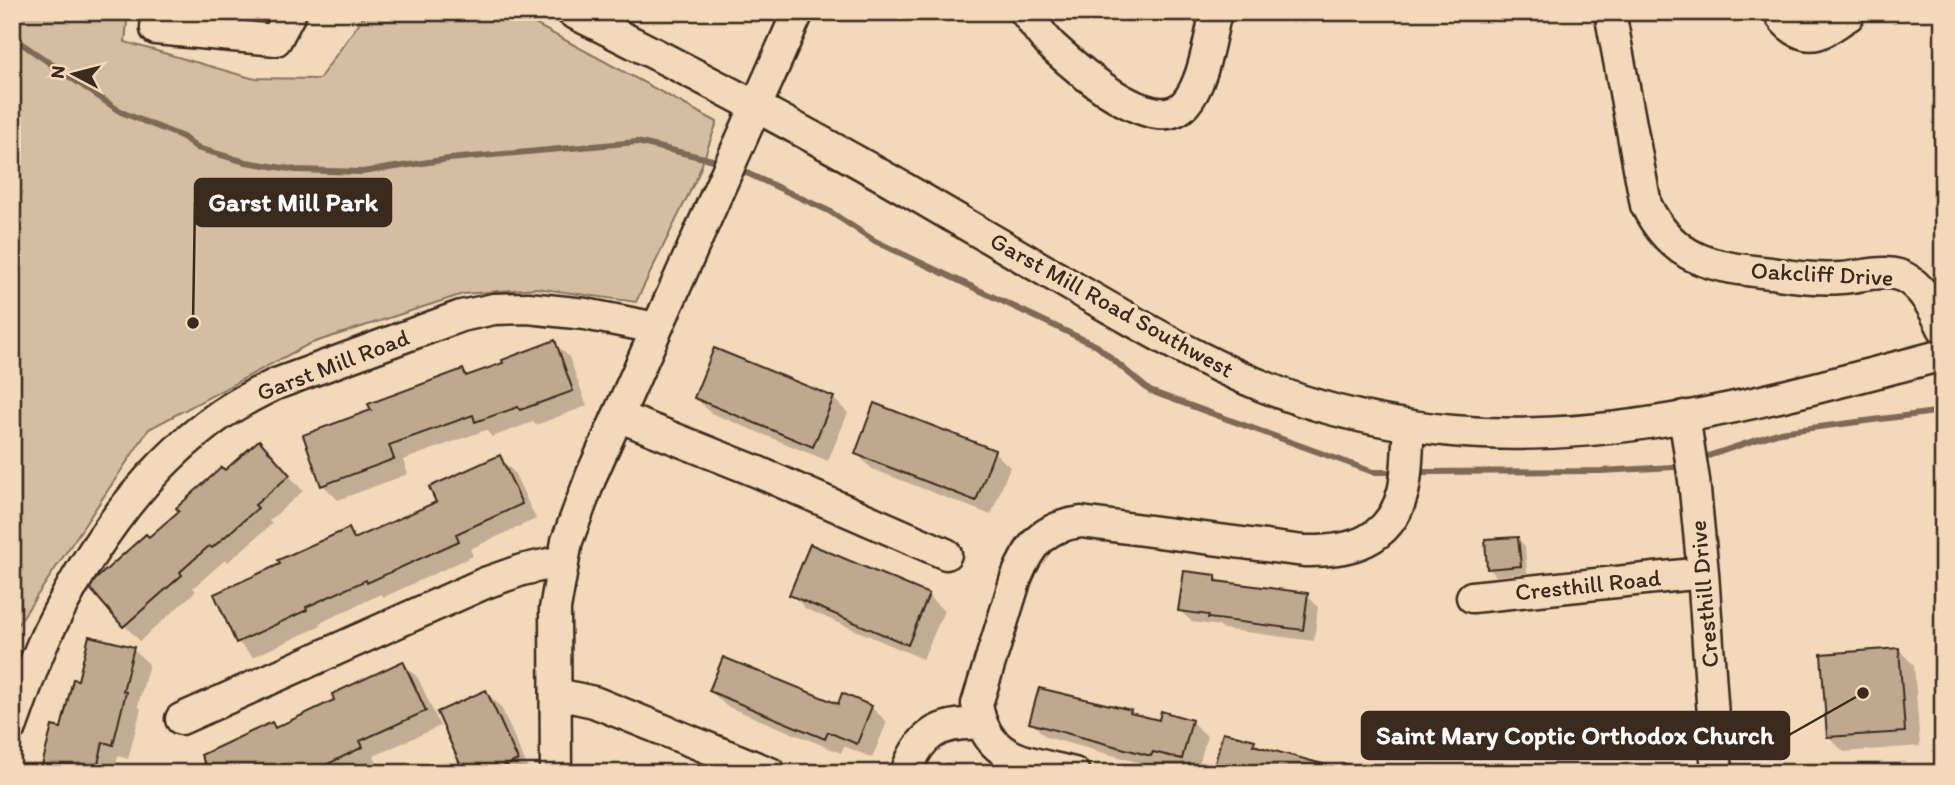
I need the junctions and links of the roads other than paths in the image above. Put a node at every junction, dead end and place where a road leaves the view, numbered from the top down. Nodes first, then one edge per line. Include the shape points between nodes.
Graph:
1 (157, 12) edge
2 (291, 12) edge
3 (572, 12) edge
4 (798, 12) edge
5 (1024, 12) edge
6 (1216, 12) edge
7 (1612, 12) edge
8 (1779, 12) edge
9 (1849, 12) edge
10 (757, 106) junction
11 (656, 328) junction
12 (1943, 328) edge
13 (1943, 355) edge
14 (618, 416) junction
15 (1684, 416) junction
16 (1409, 426) junction
17 (946, 554) dead end
18 (562, 561) junction
19 (1703, 573) junction
20 (1472, 597) dead end
21 (557, 694) junction
22 (181, 719) dead end
23 (980, 724) junction
24 (12, 725) edge
25 (1032, 768) edge
26 (556, 773) edge
27 (771, 773) edge
28 (906, 773) edge
29 (1073, 773) edge
30 (1717, 773) edge

1 - 2 street via 156,29 276,40
3 - 10 street, Garst Mill Road Southwest
4 - 10 street
5 - 6 street via 1050,44 1082,72 1117,97 1145,111 1162,113 1177,110 1195,90
7 - 12 street, Oakcliff Drive via 1646,205 1670,240 1696,258 1722,268 1813,278 1878,273 1900,276 1919,288
8 - 9 street via 1791,28 1817,34
10 - 11 street
10 - 16 street, Garst Mill Road Southwest via 1149,331 1222,368 1297,399
11 - 14 street
11 - 24 street, Garst Mill Road via 585,314 494,309 461,316 276,384 238,404 189,440 113,523 49,631
13 - 15 street, Garst Mill Road Southwest via 1781,397
14 - 17 street
14 - 18 street
15 - 16 street, Garst Mill Road Southwest via 1522,433
15 - 19 street, Cresthill Drive
16 - 23 street via 1403,491 1396,510 1385,527 1355,547 1304,551 1081,522 1048,531 1023,560 1016,578 977,704
18 - 21 street via 555,609
18 - 22 street via 485,583
19 - 20 street, Cresthill Road
19 - 30 street, Cresthill Drive
21 - 26 street
21 - 27 street via 594,702
23 - 25 street via 997,748
23 - 28 street via 944,727 925,738
25 - 29 street

